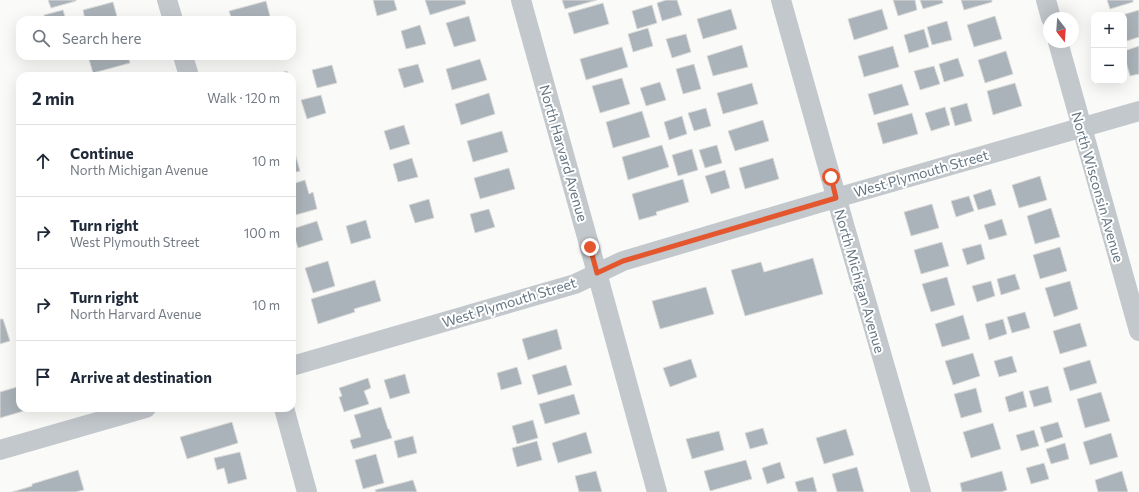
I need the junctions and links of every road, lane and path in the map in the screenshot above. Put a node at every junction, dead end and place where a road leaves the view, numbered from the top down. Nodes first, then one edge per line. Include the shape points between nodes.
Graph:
1 (167, 0) edge
2 (521, 0) edge
3 (781, 0) edge
4 (1046, 0) edge
5 (1049, 12) edge
6 (172, 16) edge
7 (1060, 48) edge
8 (185, 60) edge
9 (188, 72) edge
10 (1139, 111) edge
11 (1082, 127) junction
12 (836, 198) junction
13 (597, 273) junction
14 (1139, 332) edge
15 (296, 365) edge
16 (132, 412) edge
17 (285, 412) edge
18 (0, 450) edge
19 (307, 492) edge
20 (657, 492) edge
21 (921, 492) edge

1 - 6 street
2 - 13 street, North Harvard Avenue
3 - 12 street, North Michigan Avenue
4 - 5 street
7 - 11 street, North Wisconsin Avenue
8 - 9 street
10 - 11 street, West Plymouth Street
11 - 12 street, West Plymouth Street
11 - 14 street, North Wisconsin Avenue
12 - 13 street, West Plymouth Street via 623,261
12 - 21 street, North Michigan Avenue
13 - 15 street, West Plymouth Street via 574,284
13 - 20 street, North Harvard Avenue
16 - 18 street
17 - 19 street

